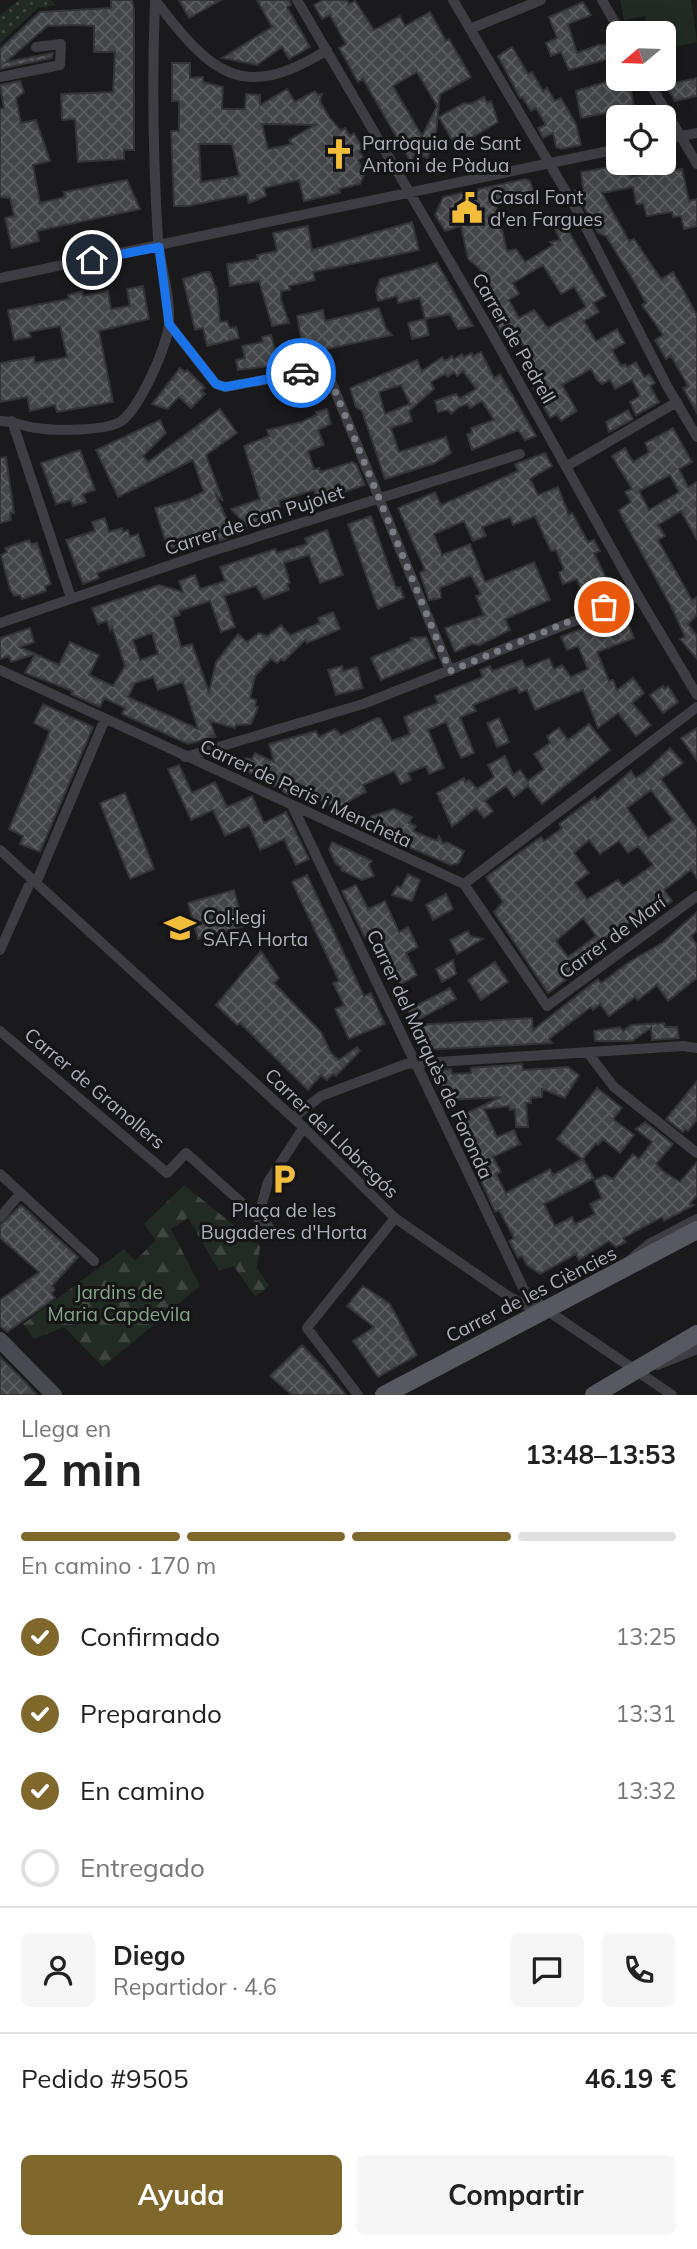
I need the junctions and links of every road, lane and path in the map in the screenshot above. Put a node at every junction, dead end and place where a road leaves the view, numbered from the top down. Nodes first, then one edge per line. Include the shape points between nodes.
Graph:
1 (155, 0) edge
2 (298, 0) edge
3 (453, 0) edge
4 (541, 0) edge
5 (602, 0) edge
6 (614, 21) edge
7 (470, 29) junction
8 (36, 47) dead end
9 (327, 50) junction
10 (0, 77) edge
11 (654, 91) edge
12 (697, 133) edge
13 (682, 136) junction
14 (676, 137) edge
15 (606, 151) edge
16 (550, 163) junction
17 (697, 164) edge
18 (408, 193) junction
19 (159, 247) junction
20 (0, 278) edge
21 (169, 324) junction
22 (677, 402) junction
23 (0, 421) edge
24 (12, 421) junction
25 (697, 437) edge
26 (520, 454) dead end
27 (567, 466) junction
28 (378, 498) junction
29 (638, 596) junction
30 (71, 598) junction
31 (0, 623) edge
32 (0, 670) edge
33 (450, 671) junction
34 (697, 695) edge
35 (697, 707) edge
36 (104, 719) junction
37 (185, 757) junction
38 (293, 807) junction
39 (0, 850) edge
40 (464, 884) junction
41 (32, 885) junction
42 (697, 896) edge
43 (0, 950) edge
44 (0, 1031) edge
45 (697, 1048) edge
46 (588, 1053) junction
47 (294, 1117) junction
48 (304, 1127) junction
49 (697, 1153) edge
50 (0, 1174) edge
51 (22, 1193) junction
52 (0, 1217) edge
53 (258, 1218) junction
54 (395, 1218) junction
55 (697, 1219) edge
56 (268, 1227) dead end
57 (697, 1230) edge
58 (94, 1261) dead end
59 (628, 1263) junction
60 (545, 1308) junction
61 (697, 1334) edge
62 (0, 1340) edge
63 (697, 1349) edge
64 (638, 1372) junction
65 (54, 1395) edge
66 (358, 1395) edge
67 (384, 1395) edge
68 (594, 1395) edge
69 (672, 1395) edge

1 - 9 street via 210,64 237,75 266,78 298,68
1 - 19 street via 151,124
2 - 9 street, Carrer de Pedrell
3 - 7 street
4 - 7 street
5 - 6 street
7 - 16 street
8 - 10 street via 61,44 60,65
9 - 18 street, Carrer de Pedrell
11 - 13 street
12 - 13 street
13 - 14 street
13 - 17 street
15 - 16 street
16 - 18 street
16 - 22 street
18 - 19 street
18 - 27 street, Carrer de Pedrell
19 - 20 street
19 - 21 street
21 - 24 street via 136,407 120,422 91,429 36,428
21 - 28 street via 216,384 225,387 326,369
22 - 25 street
22 - 27 street
23 - 24 street
24 - 30 street
26 - 28 street, Carrer de Can Pujolet
27 - 29 street, Carrer de Pedrell
28 - 30 street, Carrer de Can Pujolet
28 - 33 street
29 - 33 street
29 - 34 street, Carrer de Pedrell
30 - 31 street, Carrer de Can Pujolet
32 - 36 street, Carrer de Peris i Mencheta
33 - 37 street via 363,704
35 - 40 street
36 - 37 street, Carrer de Peris i Mencheta
36 - 41 street
37 - 38 street, Carrer de Peris i Mencheta
38 - 40 street, Carrer de Peris i Mencheta
38 - 60 street, Carrer del Marquès de Foronda, bridge via 522,1286
39 - 41 street, Carrer del Llobregós
40 - 42 street, Carrer de Marí via 547,1006
41 - 43 street
41 - 47 street, Carrer del Llobregós
44 - 53 street, Carrer de Granollers via 167,1172 186,1153
45 - 46 street
46 - 47 street via 406,1065 321,1096
46 - 49 street via 614,1087
47 - 48 street, Carrer del Llobregós
48 - 53 street via 268,1182
48 - 54 street, Carrer del Llobregós
50 - 51 street
51 - 52 street
51 - 58 street
53 - 56 street
54 - 60 street, Carrer del Llobregós via 508,1296 531,1308
54 - 66 street via 307,1328
55 - 59 street, Carrer de les Ciències
57 - 59 main road, Carrer de les Ciències
59 - 60 main road, Carrer de les Ciències
60 - 64 street, Carrer del Llobregós
60 - 67 main road, Carrer de les Ciències
61 - 64 main road
62 - 65 street
63 - 64 street
64 - 68 main road
64 - 69 street, Carrer del Llobregós

